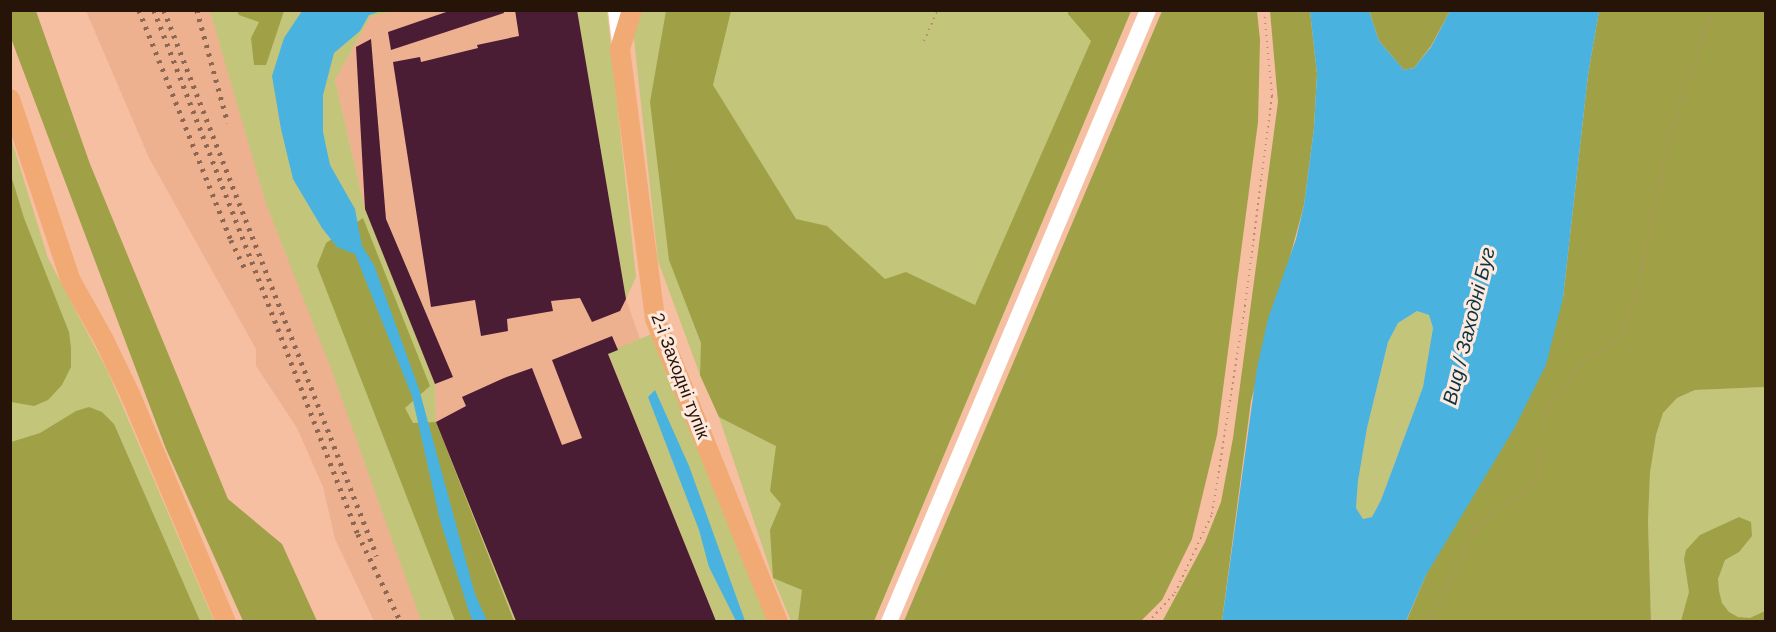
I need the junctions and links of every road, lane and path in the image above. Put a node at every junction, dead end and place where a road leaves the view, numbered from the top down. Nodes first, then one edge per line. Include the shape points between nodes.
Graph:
1 (616, 10) edge
2 (632, 10) edge
3 (938, 10) edge
4 (1149, 10) edge
5 (1264, 10) edge
6 (1712, 10) edge
7 (924, 41) dead end
8 (620, 49) junction
9 (10, 99) edge
10 (226, 621) edge
11 (778, 621) edge
12 (889, 621) edge
13 (1148, 621) edge
14 (1429, 621) edge

1 - 8 street, 2-і Заходні тупік
2 - 8 main road
3 - 7 path
4 - 12 street
5 - 13 path via 1272,96 1245,306 1212,514 1175,593
6 - 14 path via 1668,137 1635,301 1623,331 1613,343 1583,363 1554,398 1545,413 1541,461 1535,479 1525,493 1475,529
8 - 11 main road, 2-і Заходні тупік via 655,319
9 - 10 main road via 71,281 130,394

